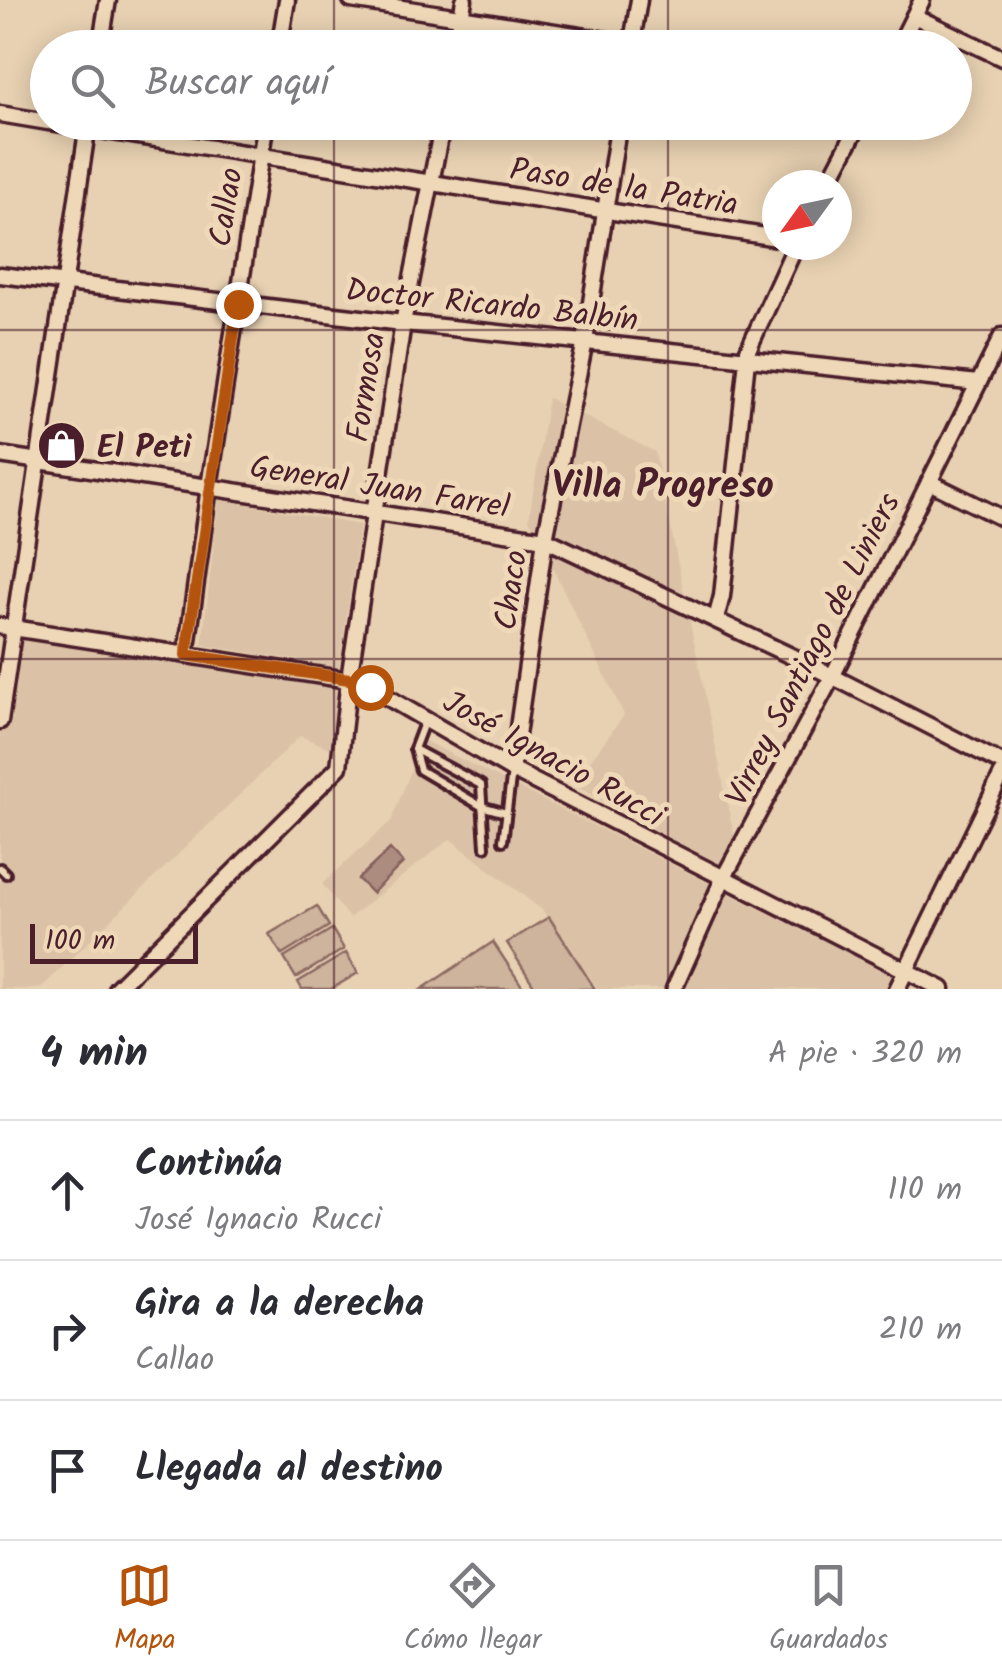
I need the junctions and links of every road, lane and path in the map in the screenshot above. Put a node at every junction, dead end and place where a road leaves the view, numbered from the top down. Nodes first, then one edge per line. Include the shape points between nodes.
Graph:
1 (108, 0) edge
2 (287, 0) edge
3 (351, 0) edge
4 (464, 0) edge
5 (639, 0) edge
6 (922, 0) edge
7 (462, 16) junction
8 (914, 16) junction
9 (103, 30) edge
10 (282, 30) edge
11 (459, 30) edge
12 (544, 30) edge
13 (634, 30) edge
14 (907, 30) edge
15 (943, 30) edge
16 (972, 44) edge
17 (1002, 58) edge
18 (0, 114) edge
19 (30, 119) edge
20 (85, 140) edge
21 (168, 140) edge
22 (263, 140) edge
23 (440, 140) edge
24 (616, 140) edge
25 (851, 140) edge
26 (261, 156) junction
27 (835, 170) edge
28 (432, 184) junction
29 (605, 211) junction
30 (762, 236) edge
31 (789, 260) edge
32 (0, 275) edge
33 (66, 284) junction
34 (238, 304) junction
35 (403, 322) junction
36 (1002, 336) edge
37 (585, 341) junction
38 (746, 360) junction
39 (978, 383) junction
40 (0, 455) edge
41 (39, 461) junction
42 (929, 482) junction
43 (209, 488) junction
44 (374, 512) junction
45 (1002, 518) edge
46 (545, 539) junction
47 (716, 619) junction
48 (8, 628) edge
49 (186, 655) junction
50 (832, 676) junction
51 (349, 679) junction
52 (426, 719) junction
53 (0, 722) edge
54 (414, 749) junction
55 (1002, 763) edge
56 (512, 770) junction
57 (1002, 774) edge
58 (481, 806) junction
59 (506, 813) junction
60 (504, 842) dead end
61 (484, 847) dead end
62 (723, 879) junction
63 (906, 972) junction
64 (116, 989) edge
65 (674, 989) edge
66 (897, 989) edge
67 (942, 989) edge

1 - 9 street
2 - 10 street
3 - 7 street
4 - 7 street
5 - 13 street
6 - 8 street
7 - 11 street
7 - 12 street
8 - 14 street
8 - 15 street
16 - 17 street
18 - 19 street, Paso de la Patria
20 - 33 street
21 - 26 street, Paso de la Patria
22 - 26 street, Callao
23 - 28 street, Formosa
24 - 29 street, Chaco
25 - 27 street
26 - 28 street, Paso de la Patria
26 - 34 street, Callao
28 - 29 street, Paso de la Patria
28 - 35 street, Formosa
29 - 30 street, Paso de la Patria
29 - 37 street, Chaco
31 - 38 street
32 - 33 street, Doctor Ricardo Balbín
33 - 34 street, Doctor Ricardo Balbín
33 - 41 street
34 - 35 street, Doctor Ricardo Balbín
34 - 43 street, Callao
35 - 37 street, Doctor Ricardo Balbín
35 - 44 street, Formosa
36 - 39 street, Virrey Santiago de Liniers
37 - 38 street, Doctor Ricardo Balbín
37 - 46 street, Chaco
38 - 39 street, Doctor Ricardo Balbín
38 - 47 street
39 - 42 street, Virrey Santiago de Liniers
40 - 41 street, General Juan Farrel
41 - 43 street, General Juan Farrel
41 - 48 street
42 - 45 street
42 - 50 street, Virrey Santiago de Liniers
43 - 44 street, General Juan Farrel
43 - 49 street, Callao
44 - 46 street, General Juan Farrel
44 - 51 street, Formosa
46 - 47 street, General Juan Farrel
46 - 56 street, Chaco
47 - 50 street, General Juan Farrel
48 - 49 street, José Ignacio Rucci
48 - 53 street
49 - 51 street, José Ignacio Rucci
50 - 55 street, General Juan Farrel
50 - 62 street, Virrey Santiago de Liniers
51 - 52 street, José Ignacio Rucci
51 - 64 street, Formosa via 337,770
52 - 54 lane
52 - 56 street, José Ignacio Rucci
54 - 58 lane via 427,776
54 - 58 lane via 481,785
56 - 59 lane
56 - 62 street, José Ignacio Rucci
57 - 63 street
58 - 59 lane
58 - 61 lane
59 - 60 lane
62 - 63 street, José Ignacio Rucci
62 - 65 street, Virrey Santiago de Liniers
63 - 66 street
63 - 67 street, José Ignacio Rucci

